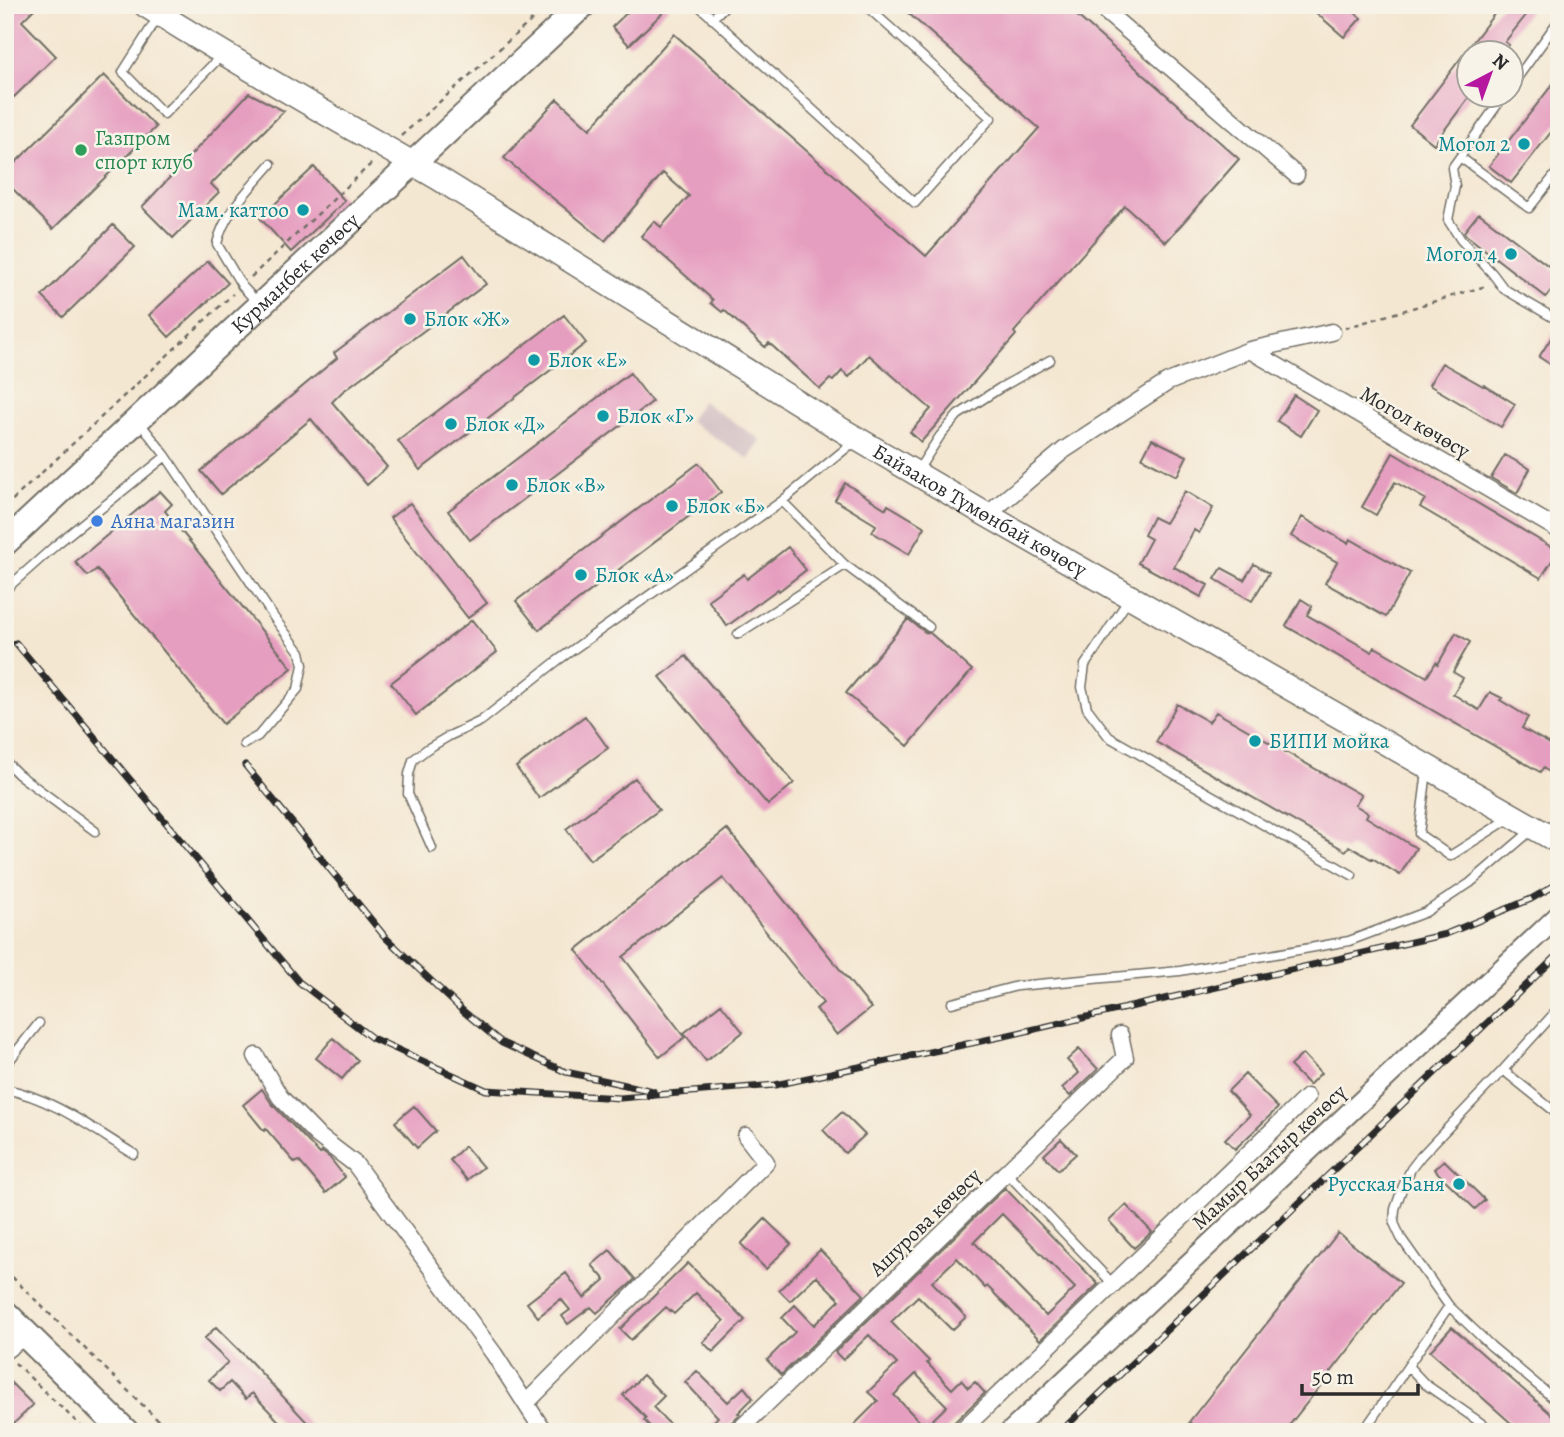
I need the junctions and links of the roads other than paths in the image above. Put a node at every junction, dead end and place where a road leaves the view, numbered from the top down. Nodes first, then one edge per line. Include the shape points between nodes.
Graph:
1 (583, 5) edge
2 (698, 5) edge
3 (726, 5) edge
4 (865, 5) edge
5 (1098, 5) edge
6 (152, 10) edge
7 (712, 19) junction
8 (1559, 20) edge
9 (223, 54) junction
10 (1526, 65) edge
11 (1495, 108) edge
12 (1460, 157) junction
13 (412, 163) junction
14 (271, 164) dead end
15 (1559, 170) edge
16 (1296, 175) dead end
17 (260, 306) junction
18 (1559, 321) edge
19 (1332, 332) road end
20 (1251, 350) junction
21 (1050, 360) dead end
22 (137, 420) junction
23 (858, 439) junction
24 (166, 456) junction
25 (916, 472) junction
26 (782, 501) junction
27 (987, 515) junction
28 (1559, 530) edge
29 (5, 543) edge
30 (845, 565) junction
31 (5, 590) edge
32 (1130, 597) junction
33 (929, 627) dead end
34 (737, 634) dead end
35 (244, 744) dead end
36 (5, 761) edge
37 (1427, 767) junction
38 (1513, 816) junction
39 (1534, 828) junction
40 (95, 831) dead end
41 (1559, 842) edge
42 (432, 848) dead end
43 (1352, 876) dead end
44 (1559, 915) edge
45 (952, 1003) dead end
46 (1559, 1008) edge
47 (39, 1023) dead end
48 (1120, 1035) dead end
49 (256, 1056) dead end
50 (5, 1066) edge
51 (1503, 1070) junction
52 (5, 1090) edge
53 (1307, 1097) dead end
54 (1559, 1115) edge
55 (746, 1136) dead end
56 (134, 1154) dead end
57 (1006, 1172) junction
58 (1113, 1284) junction
59 (1449, 1306) junction
60 (13, 1336) edge
61 (1408, 1366) junction
62 (526, 1403) junction
63 (1559, 1403) edge
64 (125, 1432) edge
65 (544, 1432) edge
66 (737, 1432) edge
67 (960, 1432) edge
68 (1010, 1432) edge
69 (1363, 1432) edge
70 (1494, 1432) edge

1 - 13 main road, Курманбек көчөсү
2 - 7 lane
3 - 7 lane
4 - 7 lane via 992,118 915,203
5 - 16 street
6 - 9 main road, Байзаков Түмөнбай көчөсү
6 - 9 lane via 123,72 164,114
8 - 10 lane
9 - 13 main road, Байзаков Түмөнбай көчөсү
11 - 12 lane
12 - 15 lane via 1529,208
12 - 18 lane via 1452,168 1455,186 1448,220 1504,289
13 - 17 main road, Курманбек көчөсү
13 - 23 main road, Байзаков Түмөнбай көчөсү
14 - 17 lane via 228,214 217,244
17 - 22 main road, Курманбек көчөсү
19 - 20 street
20 - 27 street via 1168,382 1064,450
20 - 28 street, Могол көчөсү
21 - 25 lane via 958,415
22 - 24 lane
22 - 29 main road, Курманбек көчөсү
23 - 25 main road, Байзаков Түмөнбай көчөсү
23 - 26 lane
24 - 31 lane
24 - 35 lane via 300,652 299,689 258,736
25 - 27 main road, Байзаков Түмөнбай көчөсү
26 - 30 lane
26 - 42 lane via 557,661 481,721 413,760 408,794
27 - 32 main road, Байзаков Түмөнбай көчөсү
30 - 33 lane
30 - 34 lane
32 - 37 main road, Байзаков Түмөнбай көчөсү
32 - 43 lane via 1085,664 1082,687 1087,708 1109,737
36 - 40 lane
37 - 38 main road, Байзаков Түмөнбай көчөсү
37 - 38 lane via 1419,834 1450,856
38 - 39 main road, Байзаков Түмөнбай көчөсү
39 - 41 main road, Байзаков Түмөнбай көчөсү
39 - 45 lane via 1470,883 1426,912 1349,941 1180,971 1017,986
44 - 68 street, Мамыр Баатыр көчөсү
46 - 51 lane
47 - 50 lane
48 - 57 street, Ашурова көчөсү via 1125,1058
49 - 62 street via 280,1097 317,1135 355,1164
51 - 54 lane
51 - 59 lane via 1421,1156 1395,1209 1394,1223 1401,1238
52 - 56 lane via 53,1105
53 - 58 street
55 - 62 street via 765,1162
57 - 58 lane
57 - 66 street, Ашурова көчөсү
58 - 67 street
59 - 61 lane
59 - 63 lane
60 - 64 highway
61 - 69 lane
61 - 70 lane via 1425,1384
62 - 65 street

